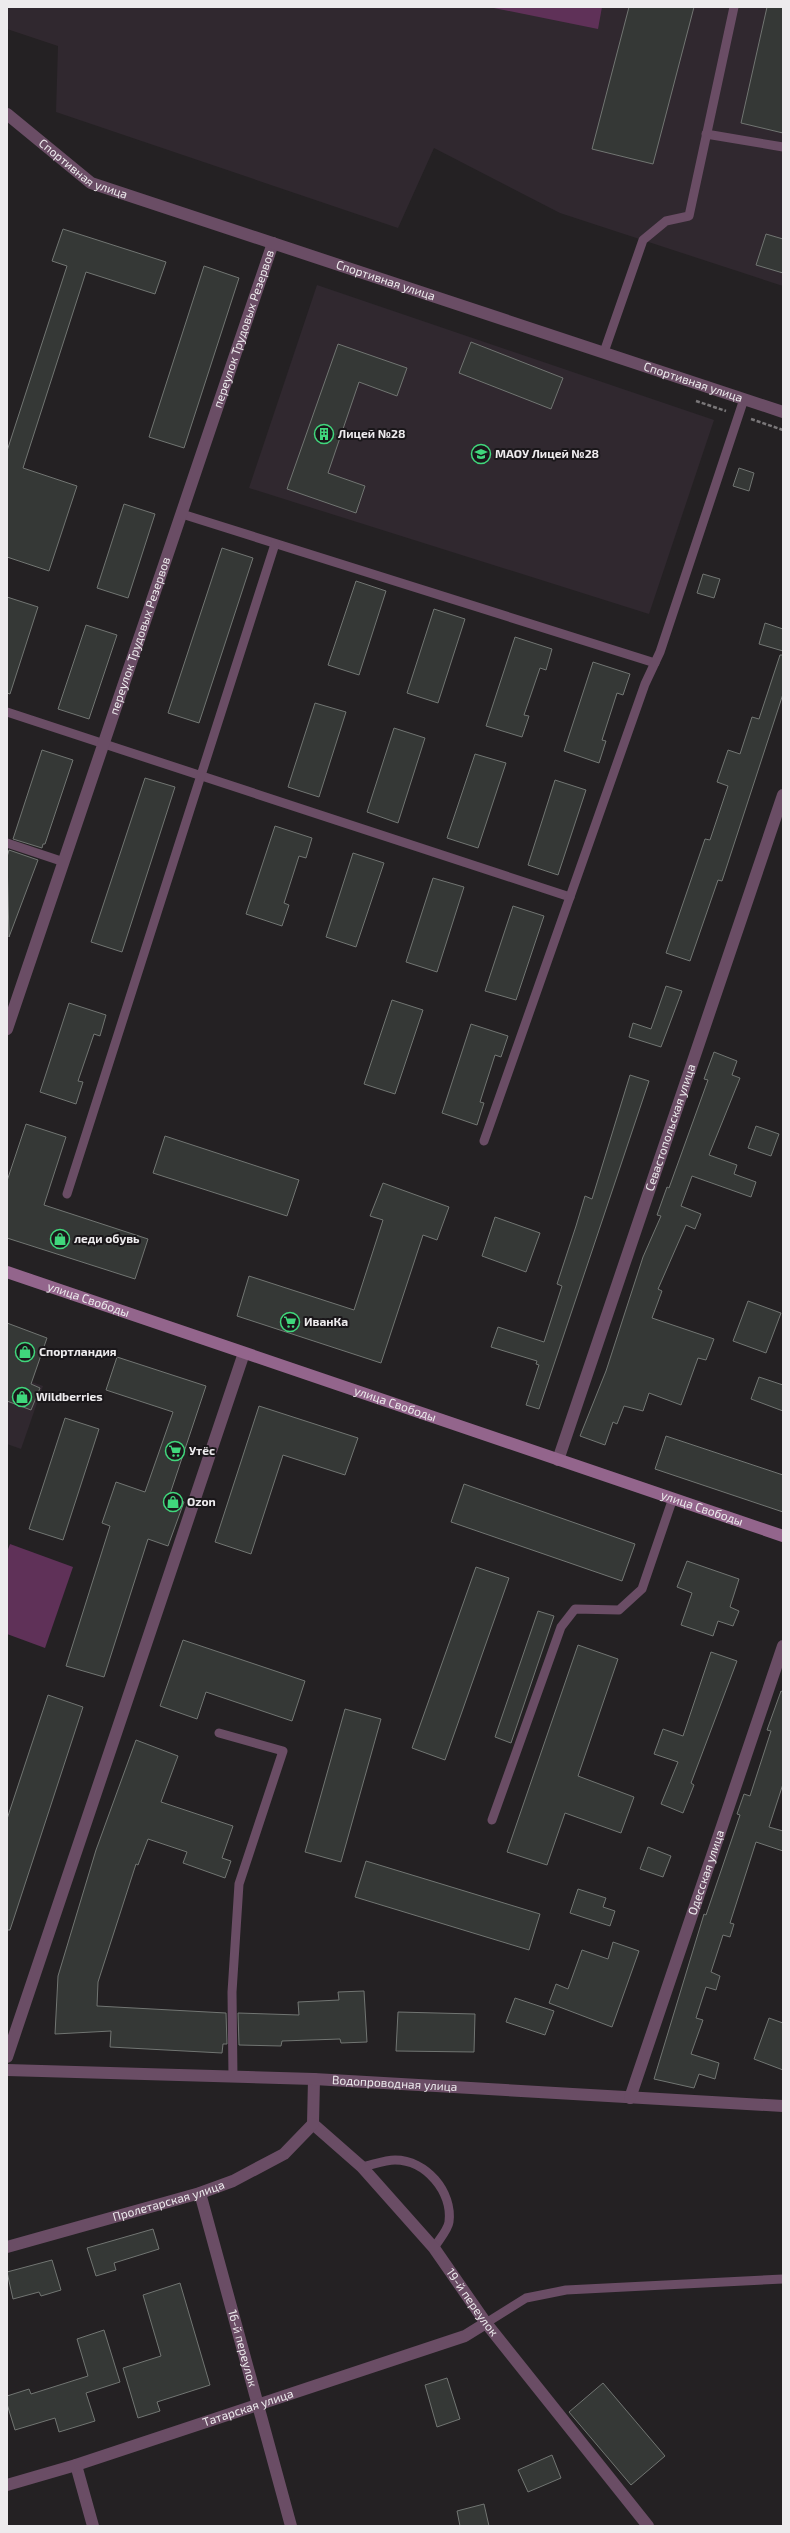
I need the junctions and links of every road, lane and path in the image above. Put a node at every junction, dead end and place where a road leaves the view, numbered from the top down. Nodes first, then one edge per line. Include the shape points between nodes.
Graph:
1 (734, 7) edge
2 (7, 114) edge
3 (706, 134) junction
4 (783, 147) edge
5 (273, 243) junction
6 (604, 352) junction
7 (744, 399) junction
8 (783, 412) edge
9 (182, 514) junction
10 (276, 544) junction
11 (655, 662) junction
12 (7, 712) edge
13 (104, 744) junction
14 (201, 776) junction
15 (783, 795) edge
16 (7, 843) edge
17 (64, 862) junction
18 (570, 897) junction
19 (7, 1029) edge
20 (484, 1141) dead end
21 (66, 1194) dead end
22 (7, 1272) edge
23 (244, 1353) junction
24 (558, 1460) junction
25 (673, 1498) junction
26 (783, 1536) edge
27 (783, 1646) edge
28 (219, 1733) dead end
29 (492, 1820) dead end
30 (7, 2057) edge
31 (7, 2070) edge
32 (233, 2077) junction
33 (314, 2079) junction
34 (630, 2098) junction
35 (783, 2106) edge
36 (313, 2124) junction
37 (362, 2167) junction
38 (200, 2193) junction
39 (7, 2246) edge
40 (434, 2248) junction
41 (783, 2279) edge
42 (486, 2323) junction
43 (258, 2406) junction
44 (76, 2465) junction
45 (7, 2485) edge
46 (93, 2526) edge
47 (291, 2526) edge
48 (648, 2526) edge

1 - 3 lane
2 - 5 street, Спортивная улица via 91,183
3 - 4 lane
3 - 6 lane via 688,216 666,221 643,240
5 - 6 street, Спортивная улица
5 - 9 street, переулок Трудовых Резервов
6 - 7 street, Спортивная улица
7 - 8 street, Спортивная улица
7 - 11 lane
9 - 10 lane
9 - 13 street, переулок Трудовых Резервов
10 - 11 lane
10 - 14 lane
11 - 18 lane
12 - 13 lane
13 - 14 lane
13 - 17 street, переулок Трудовых Резервов
14 - 18 lane
14 - 21 lane
15 - 24 street, Севастопольская улица
16 - 17 lane
17 - 19 street, переулок Трудовых Резервов
18 - 20 lane
22 - 23 main road, улица Свободы
23 - 24 main road, улица Свободы
23 - 30 street
24 - 25 main road, улица Свободы
25 - 26 main road, улица Свободы
25 - 29 lane via 642,1589 619,1610 575,1610 560,1628
27 - 34 street, Одесская улица
28 - 32 lane via 283,1751 239,1884 232,1992
31 - 32 street, Водопроводная улица
32 - 33 street, Водопроводная улица
33 - 34 street, Водопроводная улица
33 - 36 street
34 - 35 street, Водопроводная улица
36 - 37 street, 19-й переулок
36 - 38 street, Пролетарская улица via 284,2154 233,2181
37 - 40 street, 19-й переулок
37 - 40 lane via 395,2160 419,2166 438,2182 449,2202 449,2223
38 - 39 street, Пролетарская улица
38 - 43 street, 16-й переулок
40 - 42 street, 19-й переулок
41 - 42 lane via 566,2290 526,2298
42 - 43 street, Татарская улица via 465,2336
42 - 48 street, 19-й переулок
43 - 44 street, Татарская улица
43 - 47 street, 16-й переулок
44 - 45 street, Татарская улица
44 - 46 street

